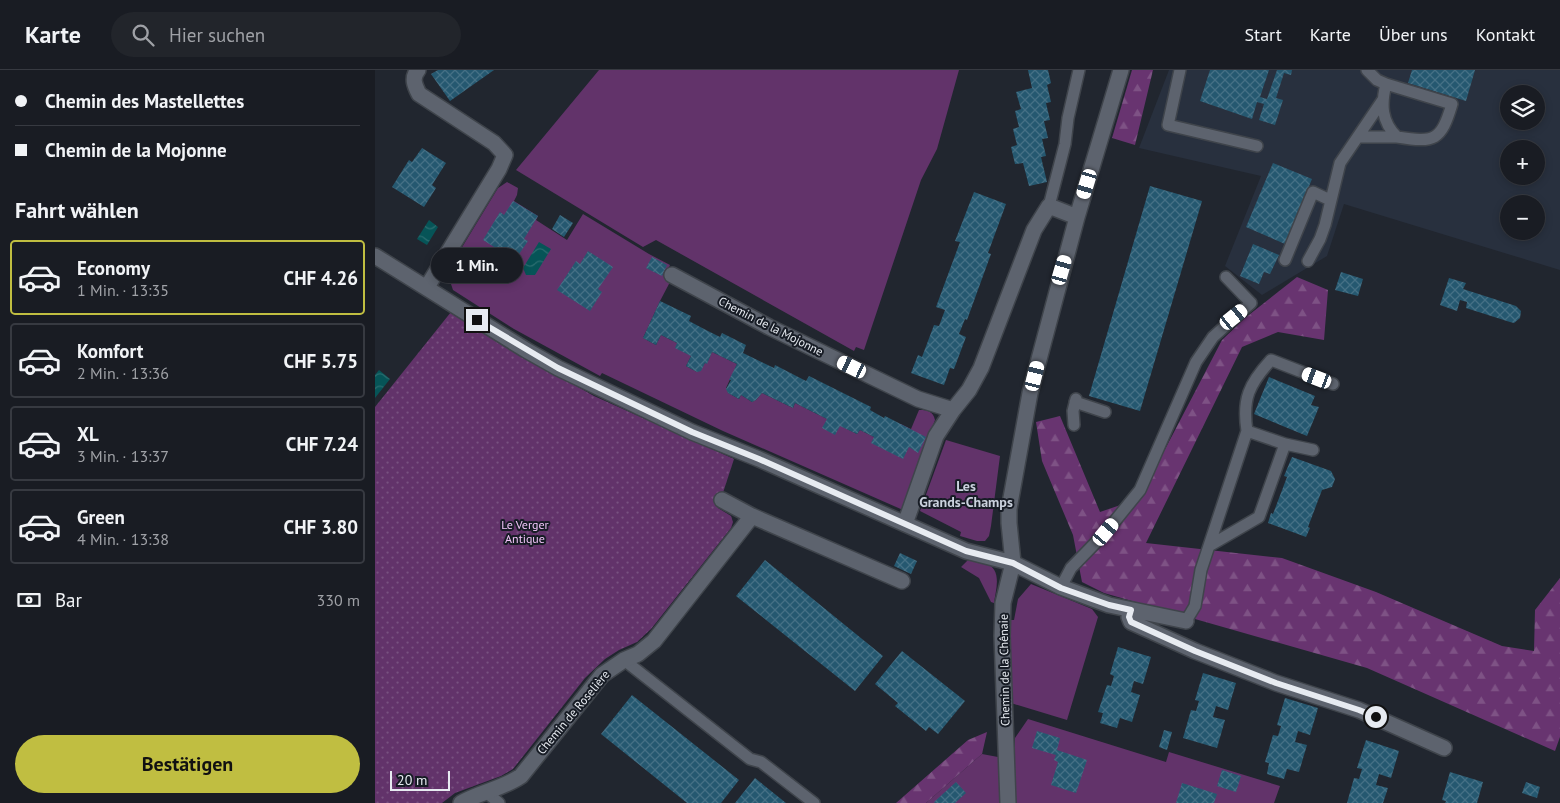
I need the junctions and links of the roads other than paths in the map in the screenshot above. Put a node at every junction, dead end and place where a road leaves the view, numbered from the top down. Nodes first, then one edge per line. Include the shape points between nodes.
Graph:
1 (418, 70) edge
2 (1079, 70) edge
3 (1121, 70) edge
4 (1180, 70) edge
5 (1367, 70) edge
6 (1386, 84) junction
7 (1382, 101) junction
8 (1358, 137) junction
9 (1397, 137) junction
10 (1257, 146) dead end
11 (1330, 200) junction
12 (1049, 206) junction
13 (1077, 216) junction
14 (375, 256) edge
15 (1285, 260) dead end
16 (1308, 260) dead end
17 (672, 275) dead end
18 (1226, 277) dead end
19 (427, 287) junction
20 (1333, 384) dead end
21 (953, 410) junction
22 (1105, 412) dead end
23 (1074, 425) dead end
24 (1247, 431) junction
25 (1285, 444) junction
26 (1313, 450) dead end
27 (722, 500) dead end
28 (752, 516) junction
29 (905, 524) junction
30 (1209, 546) junction
31 (1013, 563) junction
32 (902, 582) dead end
33 (1061, 588) junction
34 (1131, 610) junction
35 (1186, 621) joint
36 (623, 660) junction
37 (1444, 748) dead end
38 (485, 792) junction
39 (461, 803) edge
40 (499, 803) edge
41 (814, 803) edge
42 (1008, 803) edge

1 - 19 street via 413,84 419,94 494,143 505,155
2 - 12 lane
3 - 13 street, Chemin de la Chênaie
4 - 10 lane via 1168,125
5 - 6 lane
6 - 7 lane
6 - 9 lane via 1452,104 1446,126 1437,136 1425,140
7 - 8 lane
7 - 9 lane via 1387,122
8 - 9 lane
8 - 11 lane via 1340,163
11 - 15 lane via 1313,192
11 - 16 lane via 1320,239
12 - 13 street
12 - 21 street via 1034,230 981,368
13 - 31 street, Chemin de la Chênaie via 1025,416 1009,509
14 - 19 street
17 - 21 street, Chemin de la Mojonne via 769,327 918,399
18 - 33 lane via 1251,303 1213,337 1196,362 1140,490 1071,568
19 - 29 street via 558,368 692,432
20 - 24 lane via 1271,360 1249,387 1245,415
21 - 29 street via 937,436
22 - 23 lane via 1075,400
24 - 25 lane
24 - 30 lane
25 - 26 lane
25 - 30 lane via 1259,517
27 - 28 street
28 - 32 street
28 - 36 street, Chemin de Roselière via 654,641 638,654
29 - 31 street via 966,551
30 - 35 lane via 1195,606
31 - 33 street
31 - 42 street, Chemin de la Chênaie via 1002,608
33 - 34 street
34 - 35 street
34 - 37 street via 1131,622 1195,651 1276,683 1359,710
36 - 38 street, Chemin de Roselière via 602,675 521,776 505,786
36 - 41 lane via 750,759 761,762
38 - 39 street, Chemin de Roselière
38 - 40 lane

